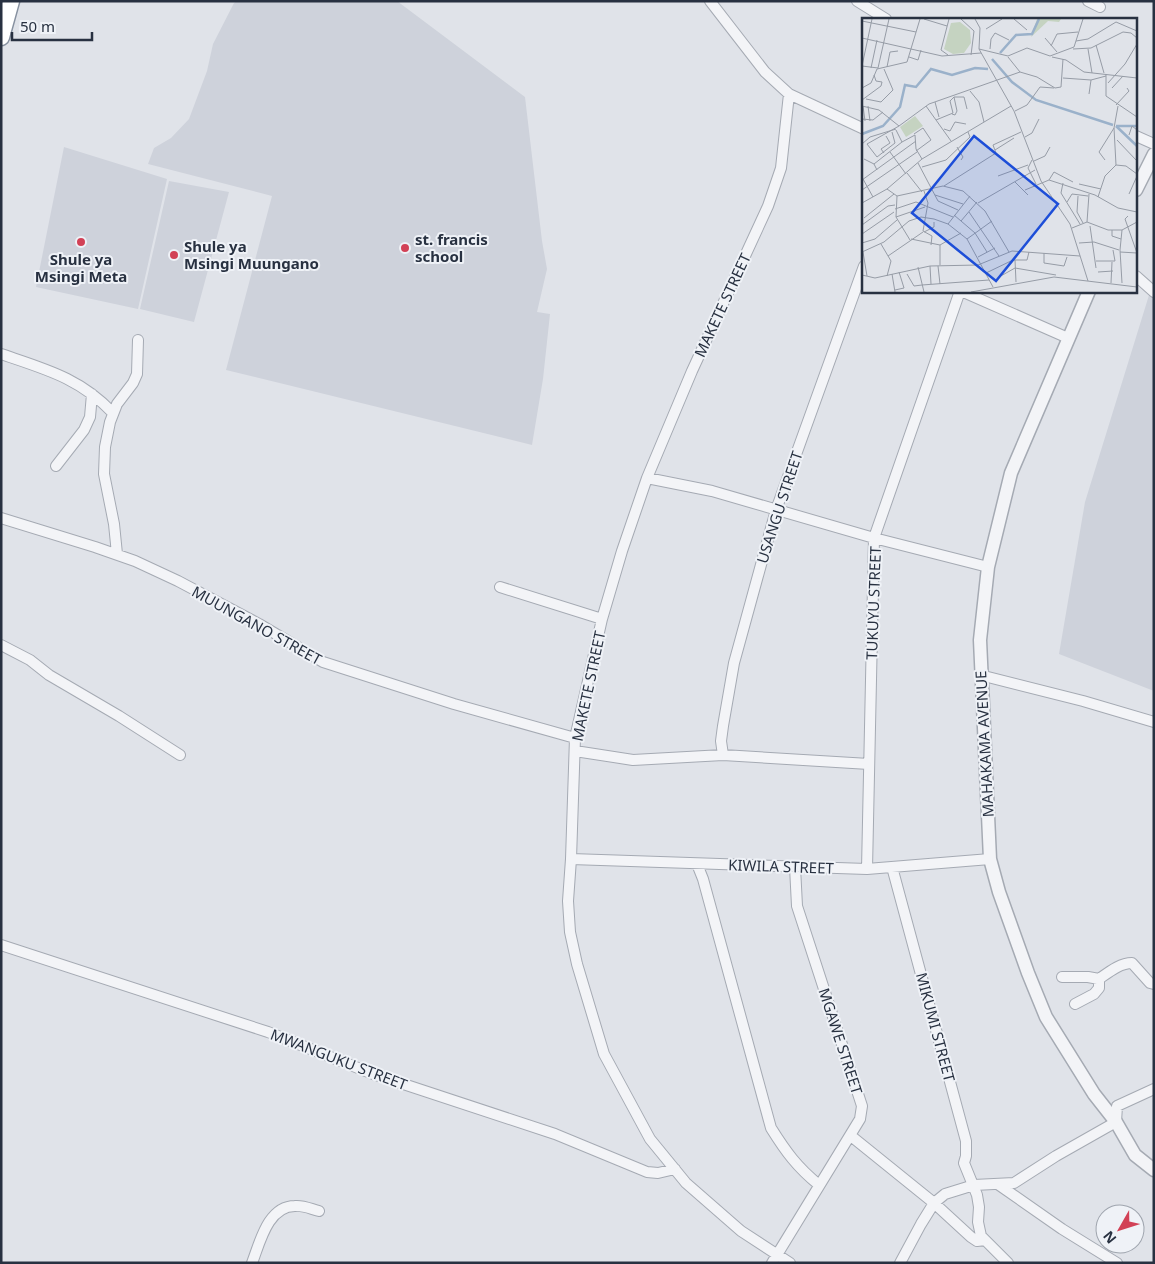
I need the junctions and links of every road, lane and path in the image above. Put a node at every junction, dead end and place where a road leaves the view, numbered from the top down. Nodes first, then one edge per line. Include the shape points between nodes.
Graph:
1 (11, 1) edge
2 (710, 1) edge
3 (857, 1) edge
4 (1088, 1) edge
5 (1100, 7) dead end
6 (884, 18) edge
7 (1, 37) edge
8 (789, 94) junction
9 (862, 128) edge
10 (1138, 137) edge
11 (1154, 144) edge
12 (1154, 154) edge
13 (1138, 186) edge
14 (862, 272) edge
15 (1138, 278) edge
16 (960, 292) edge
17 (962, 292) edge
18 (1089, 292) edge
19 (1154, 292) edge
20 (1068, 338) junction
21 (138, 340) dead end
22 (1, 354) edge
23 (92, 394) junction
24 (113, 413) junction
25 (56, 466) dead end
26 (647, 478) junction
27 (776, 510) junction
28 (1, 518) edge
29 (874, 538) junction
30 (117, 554) junction
31 (988, 567) junction
32 (500, 587) dead end
33 (602, 619) junction
34 (1, 645) edge
35 (980, 675) junction
36 (1154, 722) edge
37 (575, 738) junction
38 (575, 751) junction
39 (180, 755) dead end
40 (724, 756) junction
41 (869, 764) junction
42 (571, 859) junction
43 (990, 859) junction
44 (697, 864) junction
45 (795, 867) junction
46 (892, 868) junction
47 (867, 869) junction
48 (1, 945) edge
49 (1062, 977) dead end
50 (1099, 979) junction
51 (1154, 984) edge
52 (1075, 1004) dead end
53 (1154, 1089) edge
54 (1116, 1122) junction
55 (851, 1136) junction
56 (675, 1169) junction
57 (1154, 1170) edge
58 (999, 1184) junction
59 (819, 1185) junction
60 (974, 1185) junction
61 (934, 1203) junction
62 (318, 1211) dead end
63 (984, 1240) junction
64 (774, 1259) edge
65 (252, 1263) edge
66 (790, 1263) edge
67 (900, 1263) edge
68 (1008, 1263) edge
69 (1117, 1263) edge

1 - 7 highway
2 - 8 street via 765,72
3 - 6 street
4 - 5 street
8 - 9 street
8 - 26 street, MAKETE STREET via 781,168 768,206
10 - 11 street
12 - 13 street
14 - 27 street, USANGU STREET
15 - 19 street
16 - 29 street, TUKUYU STREET
17 - 20 street
18 - 20 street, MAHAKAMA AVENUE
20 - 31 street, MAHAKAMA AVENUE via 1011,473
21 - 24 street via 137,374
22 - 23 street via 58,374
23 - 24 street
23 - 25 street via 90,417 84,430
24 - 30 street via 105,447 104,474
26 - 27 street via 712,491
26 - 33 street, MAKETE STREET
27 - 29 street
27 - 40 street, USANGU STREET via 734,663 722,734
28 - 30 street, MUUNGANO STREET
29 - 31 street
29 - 41 street, TUKUYU STREET
30 - 37 street, MUUNGANO STREET via 178,581 323,662
31 - 35 street, MAHAKAMA AVENUE via 980,640
32 - 33 street
33 - 37 street, MAKETE STREET
34 - 39 street
35 - 36 street
35 - 43 street, MAHAKAMA AVENUE
37 - 38 street, MAKETE STREET
38 - 40 street via 633,760
38 - 42 street, MAKETE STREET
40 - 41 street
41 - 47 street, TUKUYU STREET
42 - 44 street, KIWILA STREET
42 - 56 street, MAKETE STREET via 570,932 604,1054 650,1139
43 - 46 street, KIWILA STREET
43 - 54 street, MAHAKAMA AVENUE via 999,892 1046,1017 1094,1094
44 - 45 street, KIWILA STREET
44 - 59 street via 771,1128 788,1156
45 - 47 street, KIWILA STREET
45 - 55 street, MGAWE STREET via 797,906 862,1106 860,1119
46 - 47 street, KIWILA STREET
46 - 60 street, MIKUMI STREET via 966,1141 964,1163
48 - 56 street, MWANGUKU STREET via 268,1032 373,1074 555,1134 646,1172 658,1174
49 - 50 street
50 - 51 street via 1130,963
50 - 52 street via 1099,988 1094,994
53 - 54 street via 1118,1106
54 - 57 street, MAHAKAMA AVENUE via 1135,1155
54 - 58 street via 1014,1183
55 - 59 street, MGAWE STREET
55 - 61 street
56 - 64 street, MAKETE STREET via 686,1183
58 - 60 street
58 - 69 street
59 - 64 street, MGAWE STREET
60 - 61 street via 950,1192
60 - 63 street, MIKUMI STREET via 979,1228
61 - 63 street via 971,1237 977,1241
61 - 67 street
62 - 65 street via 295,1206 279,1211 272,1218
63 - 68 street
64 - 66 street, MAKETE STREET

